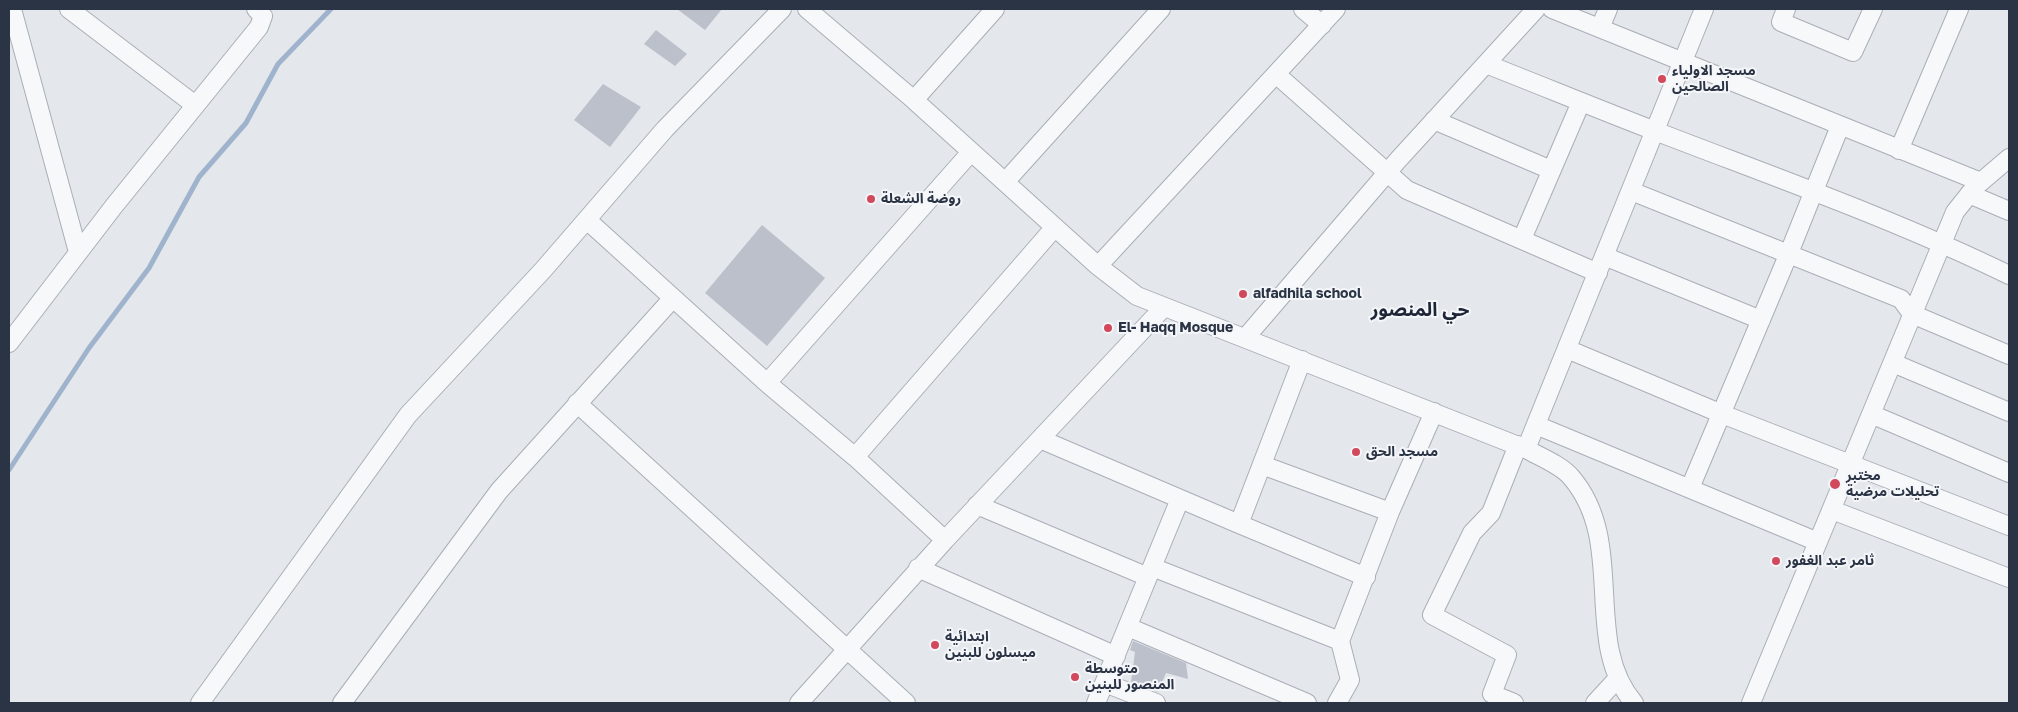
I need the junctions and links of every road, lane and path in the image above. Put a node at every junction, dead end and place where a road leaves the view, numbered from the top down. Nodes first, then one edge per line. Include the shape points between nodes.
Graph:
1 (12, 9) edge
2 (69, 9) edge
3 (256, 9) edge
4 (782, 9) edge
5 (806, 9) edge
6 (995, 9) edge
7 (1161, 9) edge
8 (1303, 9) edge
9 (1336, 9) edge
10 (1552, 9) edge
11 (1608, 9) edge
12 (1704, 9) edge
13 (1786, 9) edge
14 (1873, 9) edge
15 (1959, 9) edge
16 (1526, 12) edge
17 (1322, 25) junction
18 (1600, 28) junction
19 (1683, 61) junction
20 (1486, 64) junction
21 (1276, 75) junction
22 (914, 100) junction
23 (1581, 102) junction
24 (195, 105) junction
25 (1434, 120) junction
26 (1840, 126) junction
27 (1656, 131) junction
28 (1899, 150) junction
29 (971, 152) junction
30 (2006, 164) edge
31 (1551, 170) junction
32 (1387, 173) junction
33 (1005, 182) junction
34 (1975, 188) junction
35 (1814, 190) junction
36 (1631, 191) junction
37 (2009, 211) edge
38 (587, 220) junction
39 (1055, 227) junction
40 (1522, 239) junction
41 (1942, 242) junction
42 (78, 252) junction
43 (1789, 253) junction
44 (1604, 256) junction
45 (1098, 266) junction
46 (1598, 272) junction
47 (2009, 275) edge
48 (673, 298) junction
49 (1164, 307) junction
50 (1912, 314) junction
51 (1761, 320) junction
52 (1246, 337) junction
53 (9, 343) edge
54 (1567, 349) junction
55 (2009, 355) edge
56 (1302, 360) junction
57 (1893, 363) junction
58 (767, 383) junction
59 (577, 404) junction
60 (1434, 412) junction
61 (2009, 412) edge
62 (1722, 414) junction
63 (1871, 414) junction
64 (1536, 425) junction
65 (1040, 439) junction
66 (1522, 447) junction
67 (855, 457) junction
68 (1851, 462) junction
69 (1262, 465) junction
70 (2009, 473) edge
71 (1690, 488) junction
72 (1180, 499) junction
73 (977, 506) junction
74 (1832, 510) junction
75 (1390, 512) junction
76 (1239, 524) junction
77 (2009, 526) edge
78 (945, 540) junction
79 (1818, 542) junction
80 (918, 568) junction
81 (1150, 572) junction
82 (1366, 577) junction
83 (2009, 578) edge
84 (1128, 626) junction
85 (1340, 641) junction
86 (846, 650) junction
87 (1116, 656) junction
88 (1618, 678) junction
89 (1105, 683) junction
90 (200, 703) edge
91 (342, 703) edge
92 (799, 703) edge
93 (906, 703) edge
94 (1096, 703) edge
95 (1156, 703) edge
96 (1307, 703) edge
97 (1337, 703) edge
98 (1514, 703) edge
99 (1595, 703) edge
100 (1634, 703) edge
101 (1751, 703) edge

1 - 42 street
2 - 24 street
3 - 24 street via 263,16 259,27
4 - 38 street via 666,129
5 - 22 street
6 - 22 street
7 - 33 street
8 - 17 street
9 - 17 street
10 - 18 street
11 - 18 street
12 - 19 street
13 - 14 street via 1781,22 1853,52
15 - 28 street
16 - 20 street
17 - 21 street
18 - 19 street
19 - 26 street
19 - 27 street
20 - 23 street
20 - 25 street
21 - 32 street
21 - 45 street
22 - 29 street
23 - 27 street
23 - 31 street
24 - 42 street
25 - 31 street
25 - 32 street
26 - 28 street
26 - 35 street
27 - 35 street
27 - 36 street
28 - 34 street
29 - 33 street
29 - 58 street
30 - 34 street
31 - 40 street
32 - 40 street via 1407,190
32 - 52 street
33 - 39 street
34 - 37 street
34 - 41 street via 1955,212
35 - 41 street
35 - 43 street
36 - 43 street
36 - 44 street
38 - 48 street
38 - 90 street via 408,415
39 - 45 street
39 - 67 street
40 - 46 street
41 - 47 street
41 - 50 street
42 - 53 street
43 - 50 street via 1901,299
43 - 51 street
44 - 46 street
44 - 51 street
45 - 49 street via 1136,296
46 - 54 street
48 - 58 street
48 - 59 street
49 - 52 street
49 - 65 street
50 - 55 street
50 - 57 street
51 - 62 street
52 - 56 street
54 - 62 street
54 - 64 street
56 - 60 street
56 - 69 street
57 - 61 street
57 - 63 street
58 - 67 street
59 - 86 street
59 - 91 street via 499,491
60 - 66 street
60 - 75 street
62 - 68 street
62 - 71 street
63 - 68 street
63 - 70 street
64 - 66 street
64 - 71 street
65 - 72 street
65 - 73 street
66 - 88 street via 1570,476 1586,499 1599,530 1608,636
66 - 98 street via 1491,513 1472,533 1432,615 1507,655 1492,694
67 - 78 street
68 - 74 street
68 - 77 street
69 - 75 street
69 - 76 street
71 - 79 street
72 - 76 street
72 - 81 street
73 - 78 street
73 - 81 street
74 - 79 street
74 - 83 street
75 - 82 street
76 - 82 street
78 - 80 street
79 - 101 street
80 - 86 street
80 - 87 street
81 - 84 street
81 - 85 street
82 - 85 street
84 - 87 street
84 - 96 street
85 - 97 street via 1350,680
86 - 92 street
86 - 93 street
87 - 89 street
88 - 99 street
88 - 100 street
89 - 94 street
89 - 95 street

